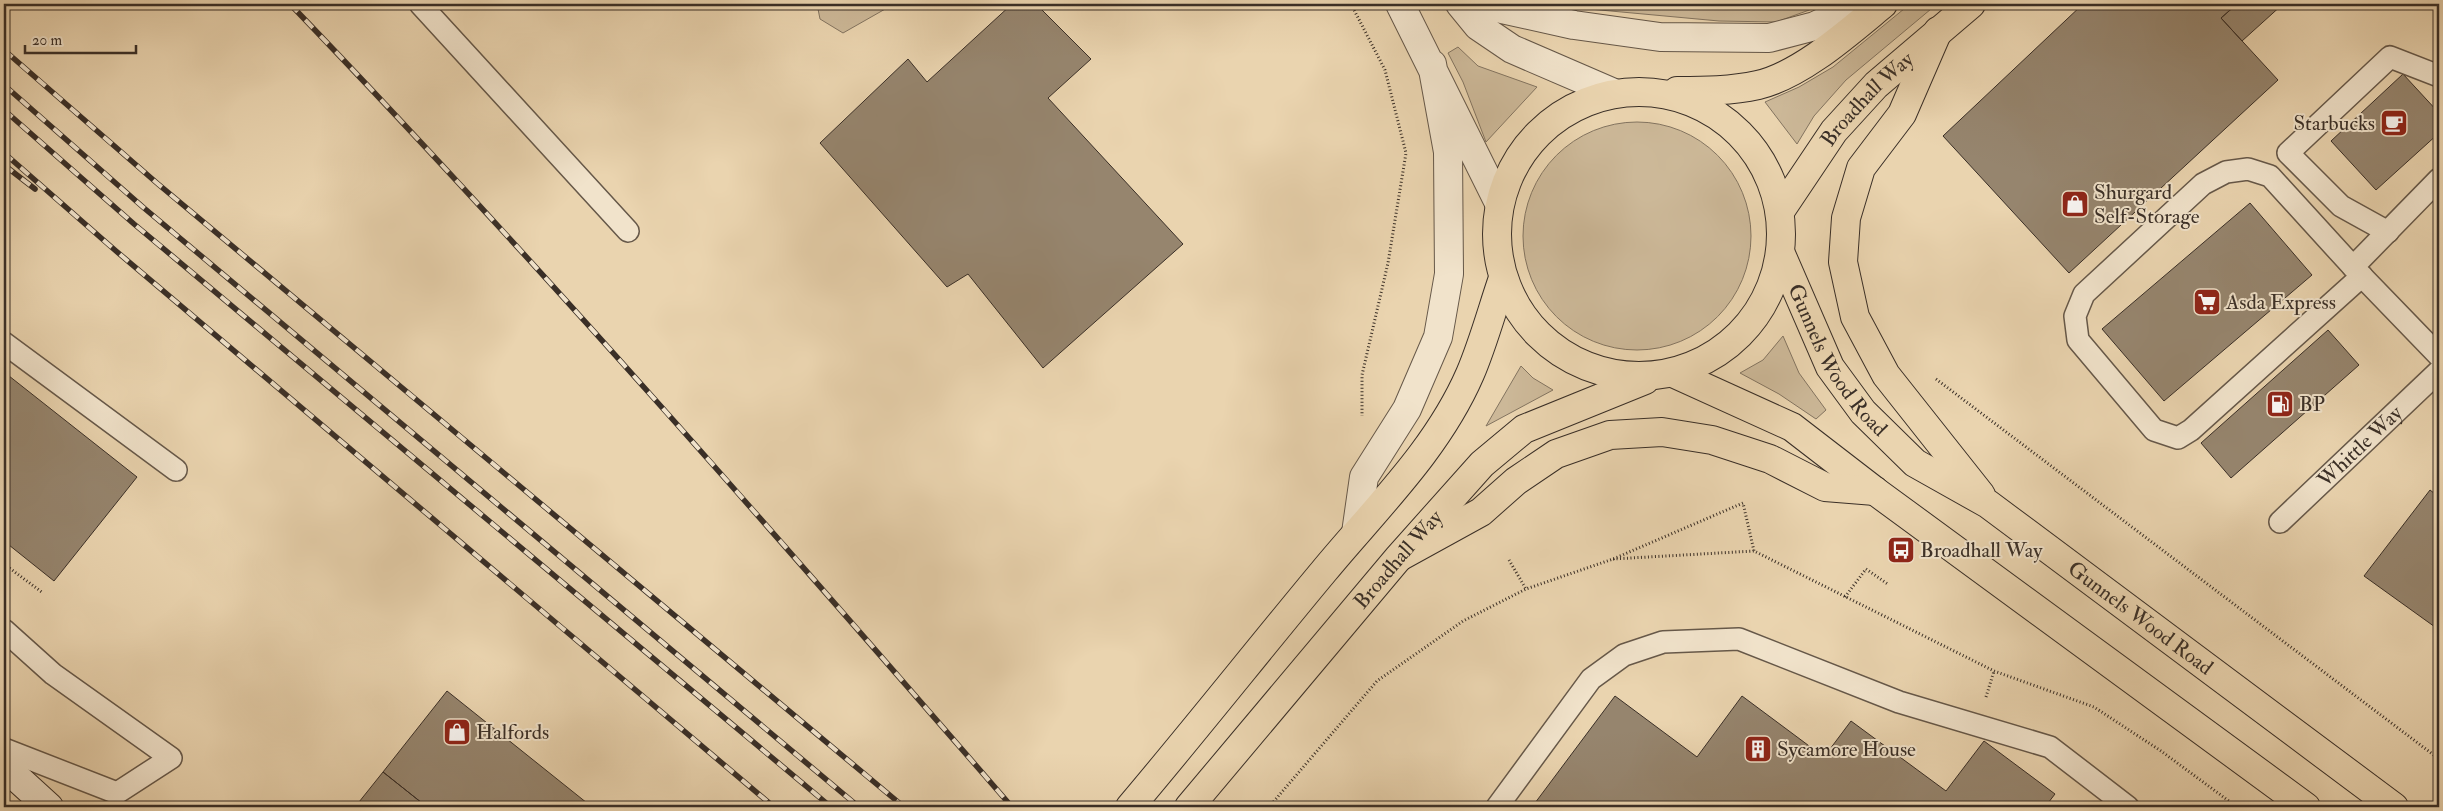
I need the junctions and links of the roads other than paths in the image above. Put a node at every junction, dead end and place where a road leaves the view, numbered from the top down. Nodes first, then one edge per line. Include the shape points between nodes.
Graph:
1 (420, 4) edge
2 (1400, 4) edge
3 (1460, 4) edge
4 (1491, 4) edge
5 (1861, 4) edge
6 (1883, 4) edge
7 (1971, 4) edge
8 (1938, 31) junction
9 (1432, 64) junction
10 (2439, 76) edge
11 (1651, 92) junction
12 (1614, 93) junction
13 (2439, 179) edge
14 (1499, 203) junction
15 (1781, 210) junction
16 (628, 231) dead end
17 (2388, 232) junction
18 (1781, 254) junction
19 (2357, 272) junction
20 (1502, 278) junction
21 (4, 343) edge
22 (2439, 356) edge
23 (2439, 372) edge
24 (1664, 374) junction
25 (176, 470) dead end
26 (1874, 491) junction
27 (1988, 504) junction
28 (2280, 522) dead end
29 (1356, 533) junction
30 (1399, 557) junction
31 (4, 630) edge
32 (4, 749) edge
33 (4, 766) edge
34 (49, 807) edge
35 (1130, 807) edge
36 (1189, 807) edge
37 (1497, 807) edge
38 (2128, 807) edge
39 (2306, 807) edge
40 (2394, 807) edge

1 - 16 lane
2 - 9 street
3 - 12 street via 1478,26 1512,49
4 - 5 street via 1574,25 1660,37 1769,38 1815,26
6 - 11 main road via 1799,67 1759,85 1715,91
7 - 8 main road, Broadhall Way
8 - 15 main road, Broadhall Way via 1876,85 1834,131
8 - 27 main road via 1902,114 1861,168 1846,218 1843,262 1855,317 1886,374
9 - 14 street
9 - 29 street via 1448,152 1449,274 1438,337 1407,409 1364,477
10 - 17 lane via 2390,57 2288,153 2341,206
11 - 12 main road
11 - 15 main road via 1697,103 1736,128 1765,166
12 - 14 main road via 1575,106 1540,131 1514,164
13 - 17 lane
14 - 20 main road via 1497,254
15 - 18 main road
17 - 19 lane
18 - 24 main road, Broadhall Way via 1769,295 1745,330 1712,357
18 - 27 main road, Gunnels Wood Road via 1830,367 1863,412 1915,463
19 - 19 lane via 2270,176 2248,169 2226,172 2203,184 2084,294 2075,316 2078,340 2154,430 2178,438 2191,430
19 - 22 lane
20 - 24 main road via 1525,321 1562,355 1608,373
20 - 29 main road via 1470,375 1433,440 1396,489
21 - 25 lane
23 - 28 lane, Whittle Way
24 - 26 main road via 1792,427
24 - 30 main road, Broadhall Way via 1588,401 1524,429 1482,464
26 - 30 main road via 1825,487 1770,460 1712,440 1662,432 1610,435 1556,454 1516,481 1481,512
26 - 39 main road
27 - 40 main road, Gunnels Wood Road
29 - 35 main road
30 - 36 main road, Broadhall Way
31 - 32 lane via 53,674 171,758 117,793
33 - 34 street
37 - 38 lane via 1591,679 1624,655 1663,642 1739,640 1899,702 2050,748

